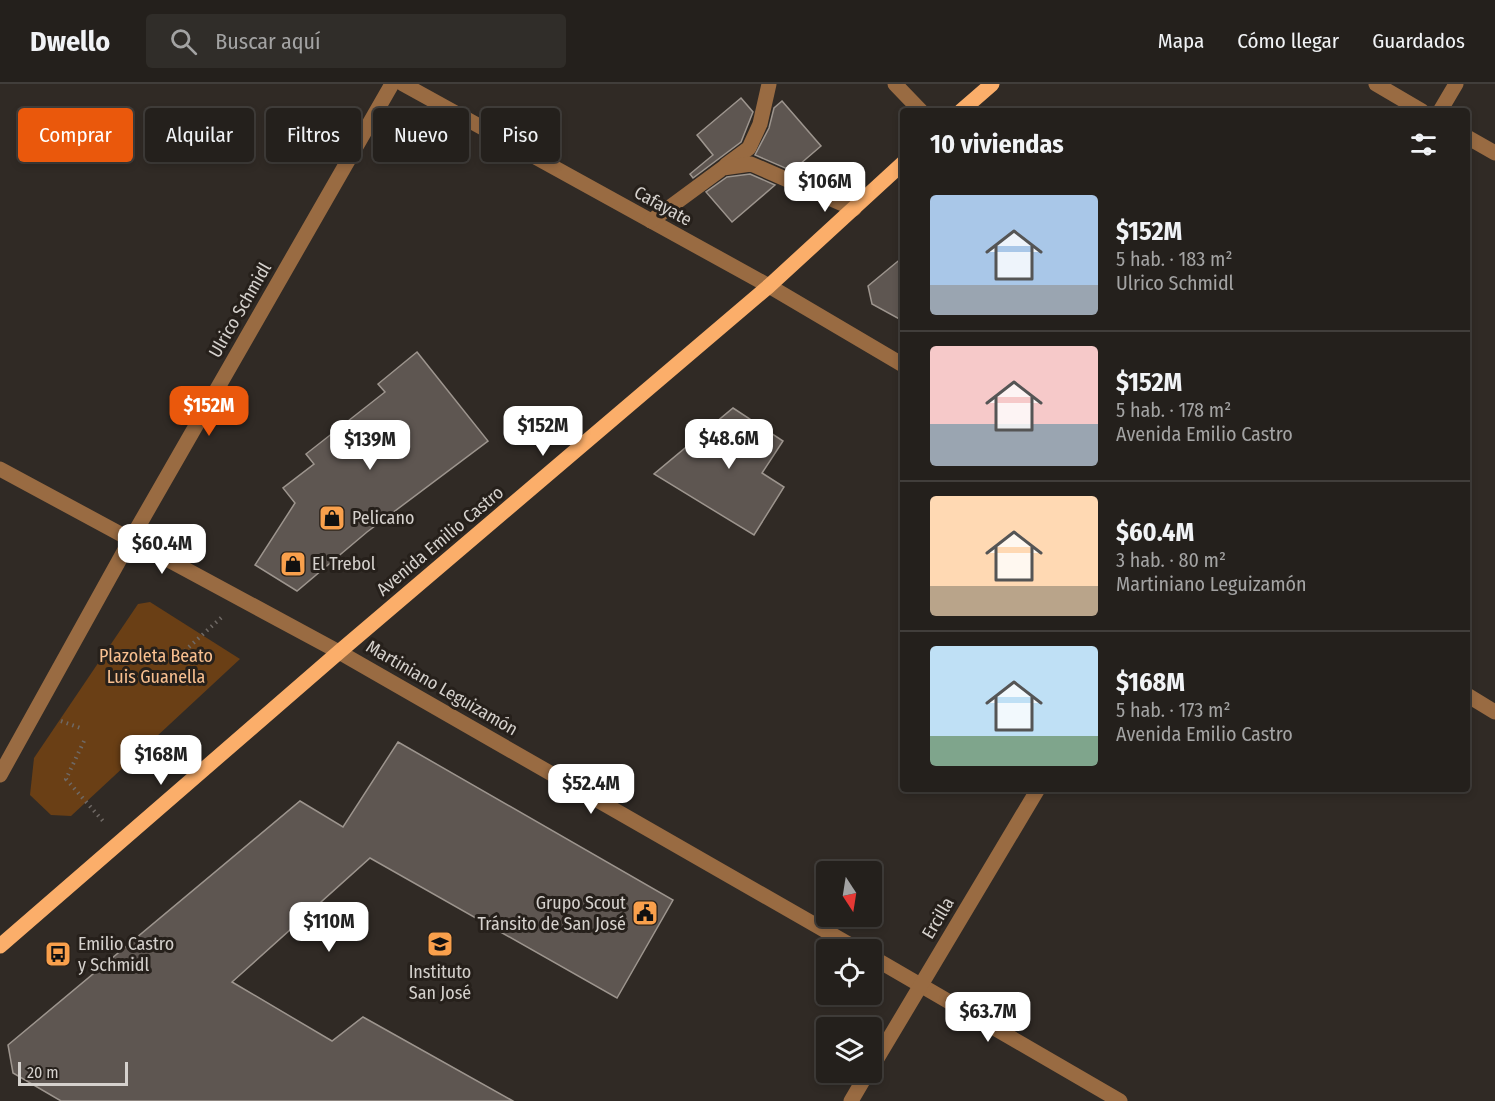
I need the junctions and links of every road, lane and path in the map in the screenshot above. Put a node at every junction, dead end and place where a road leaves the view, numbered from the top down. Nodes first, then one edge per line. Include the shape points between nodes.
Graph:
1 (392, 84) edge
2 (403, 84) edge
3 (769, 84) edge
4 (895, 84) edge
5 (992, 84) edge
6 (1376, 84) edge
7 (1456, 84) edge
8 (918, 108) edge
9 (964, 108) edge
10 (1417, 108) edge
11 (1442, 108) edge
12 (1470, 139) edge
13 (1495, 153) edge
14 (900, 166) edge
15 (723, 168) junction
16 (854, 209) junction
17 (651, 221) junction
18 (769, 286) junction
19 (900, 363) edge
20 (0, 469) edge
21 (131, 539) junction
22 (242, 599) junction
23 (339, 652) junction
24 (180, 655) dead end
25 (1470, 698) edge
26 (1495, 712) edge
27 (84, 741) dead end
28 (0, 775) edge
29 (1036, 792) edge
30 (122, 841) junction
31 (840, 939) edge
32 (1, 945) edge
33 (882, 963) edge
34 (921, 985) junction
35 (882, 1050) edge
36 (862, 1083) edge
37 (851, 1101) edge
38 (1120, 1101) edge

1 - 21 street, Ulrico Schmidl
2 - 17 street, Cafayate
3 - 15 street via 760,124 748,148
4 - 8 street
5 - 9 main road
6 - 10 street
7 - 11 street
12 - 13 street
14 - 16 main road, Avenida Emilio Castro
15 - 16 street via 751,164
15 - 17 street
16 - 18 main road, Avenida Emilio Castro
17 - 18 street, Cafayate
18 - 19 street, Cafayate
18 - 23 main road, Avenida Emilio Castro
20 - 21 street, Martiniano Leguizamón
21 - 22 street, Martiniano Leguizamón
21 - 28 street, Ulrico Schmidl
22 - 23 street, Martiniano Leguizamón
22 - 24 path
23 - 30 main road, Avenida Emilio Castro
23 - 31 street, Martiniano Leguizamón
25 - 26 street
27 - 30 path via 66,779
29 - 34 street, Ercilla
30 - 32 main road, Avenida Emilio Castro
33 - 34 street
34 - 35 street, Ercilla
34 - 38 street
36 - 37 street

